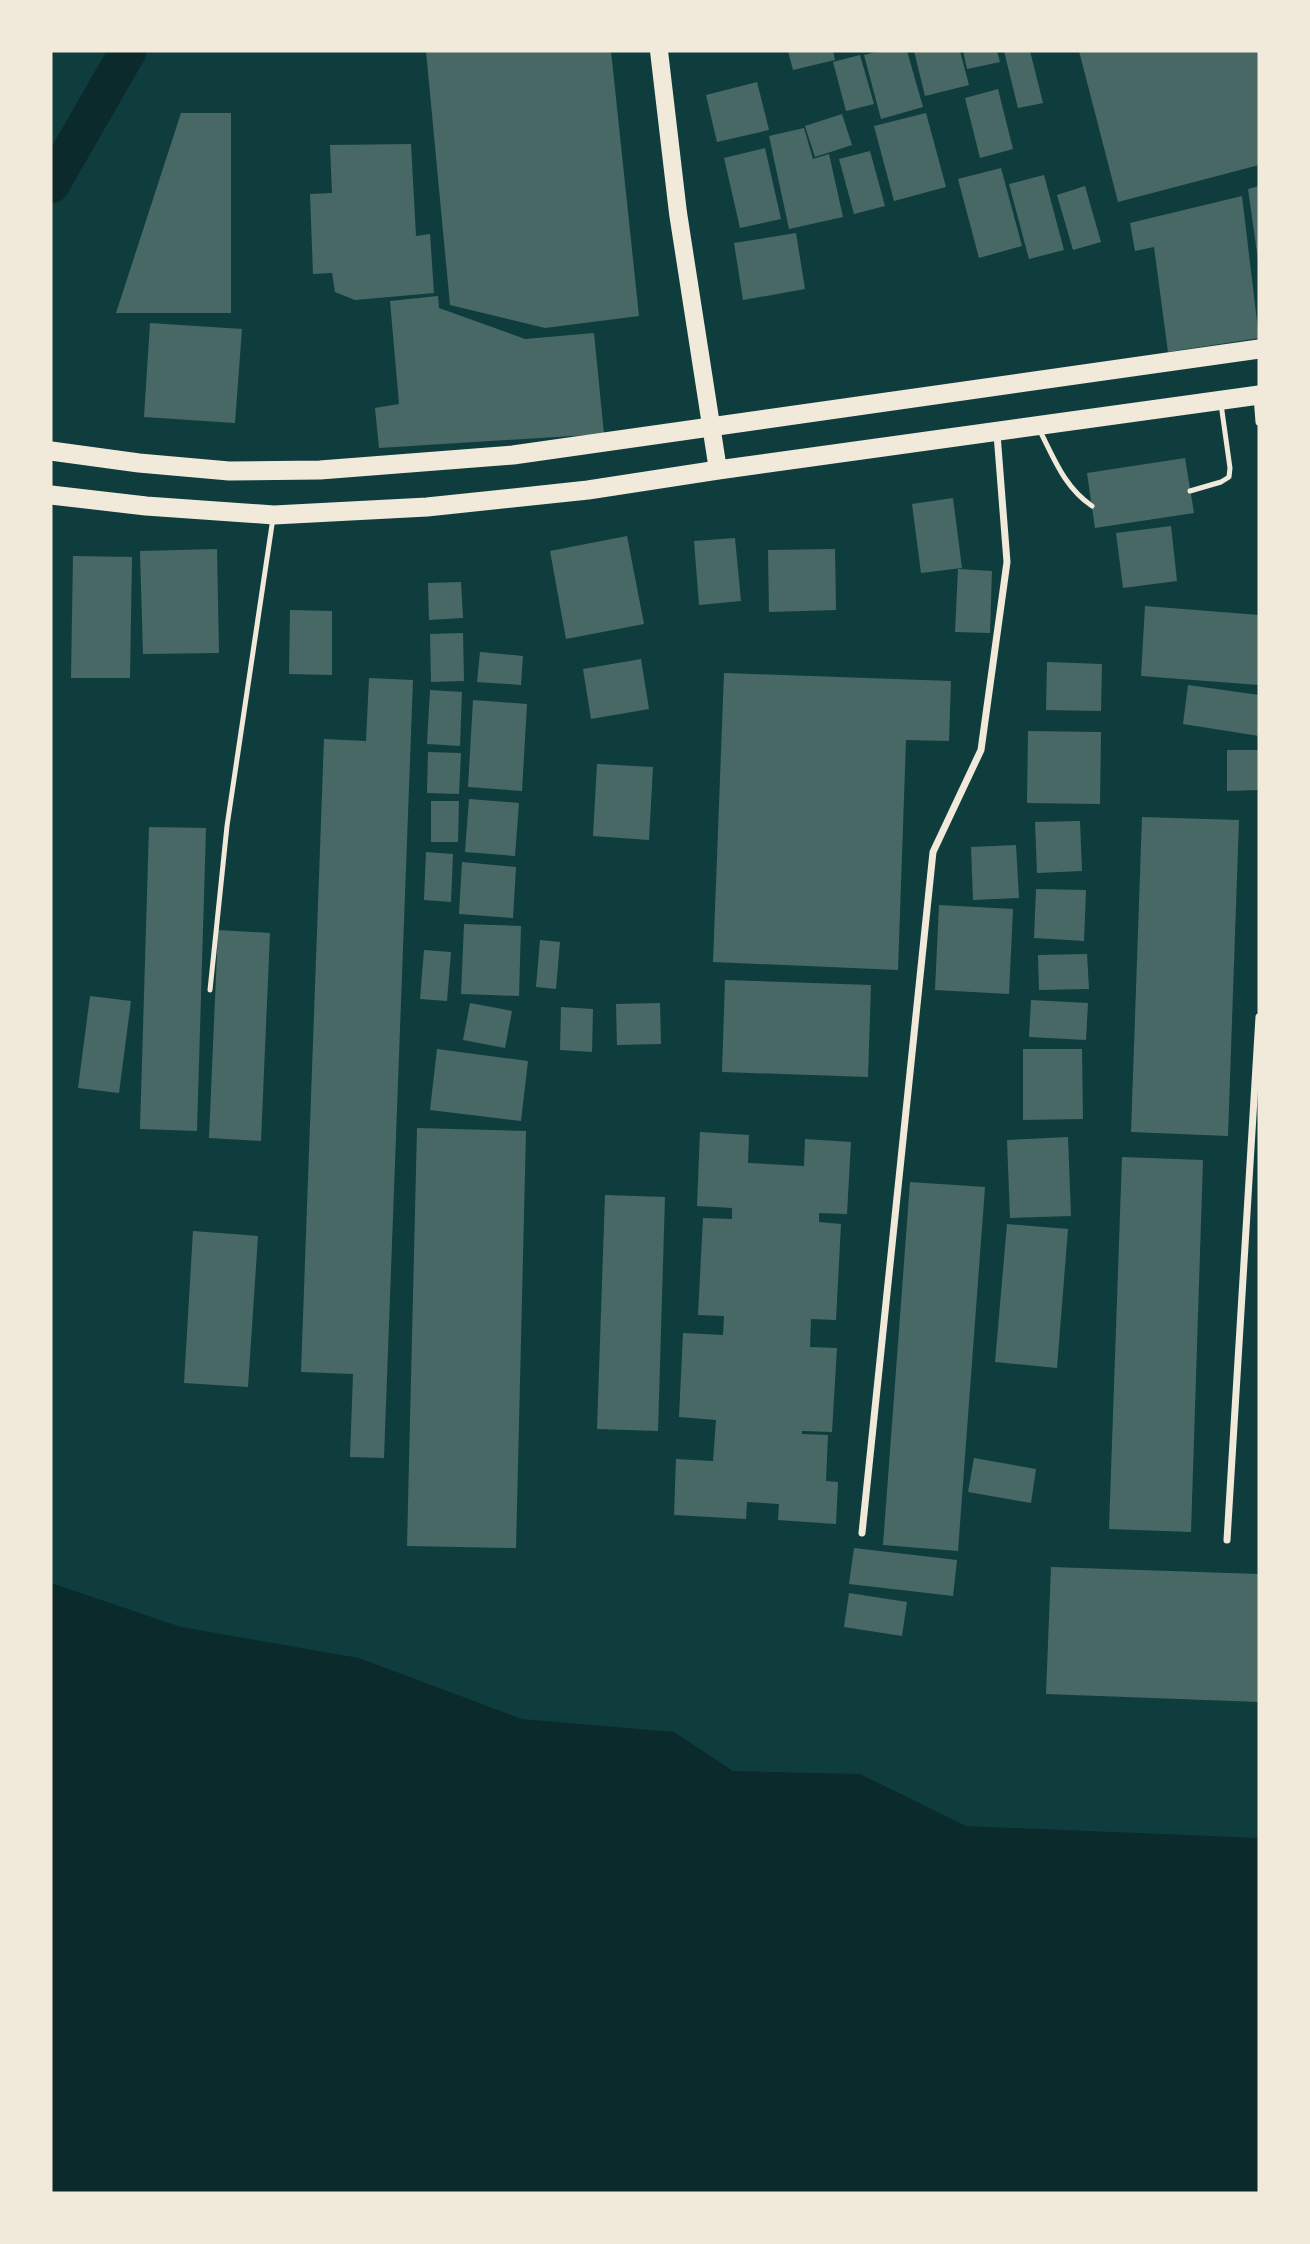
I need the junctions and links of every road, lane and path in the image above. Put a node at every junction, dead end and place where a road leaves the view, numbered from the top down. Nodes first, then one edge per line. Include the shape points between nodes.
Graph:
1 (659, 51) edge
2 (1259, 349) edge
3 (1258, 396) edge
4 (1220, 401) junction
5 (1259, 422) edge
6 (1038, 426) junction
7 (711, 427) junction
8 (997, 432) junction
9 (51, 452) edge
10 (718, 470) junction
11 (1190, 491) dead end
12 (51, 495) edge
13 (1092, 506) dead end
14 (274, 515) junction
15 (210, 990) dead end
16 (1259, 1017) edge
17 (862, 1534) dead end
18 (1227, 1540) dead end

1 - 7 main road via 678,214
2 - 7 highway
3 - 4 highway
3 - 5 street
4 - 6 highway
4 - 11 lane via 1229,477
6 - 8 highway
6 - 13 lane via 1066,481
7 - 9 highway via 513,455 320,470 229,471
7 - 10 main road
8 - 10 highway
8 - 17 street via 1007,562 981,750 933,852
10 - 14 highway via 427,507
12 - 14 highway
14 - 15 lane via 228,826
16 - 18 street

